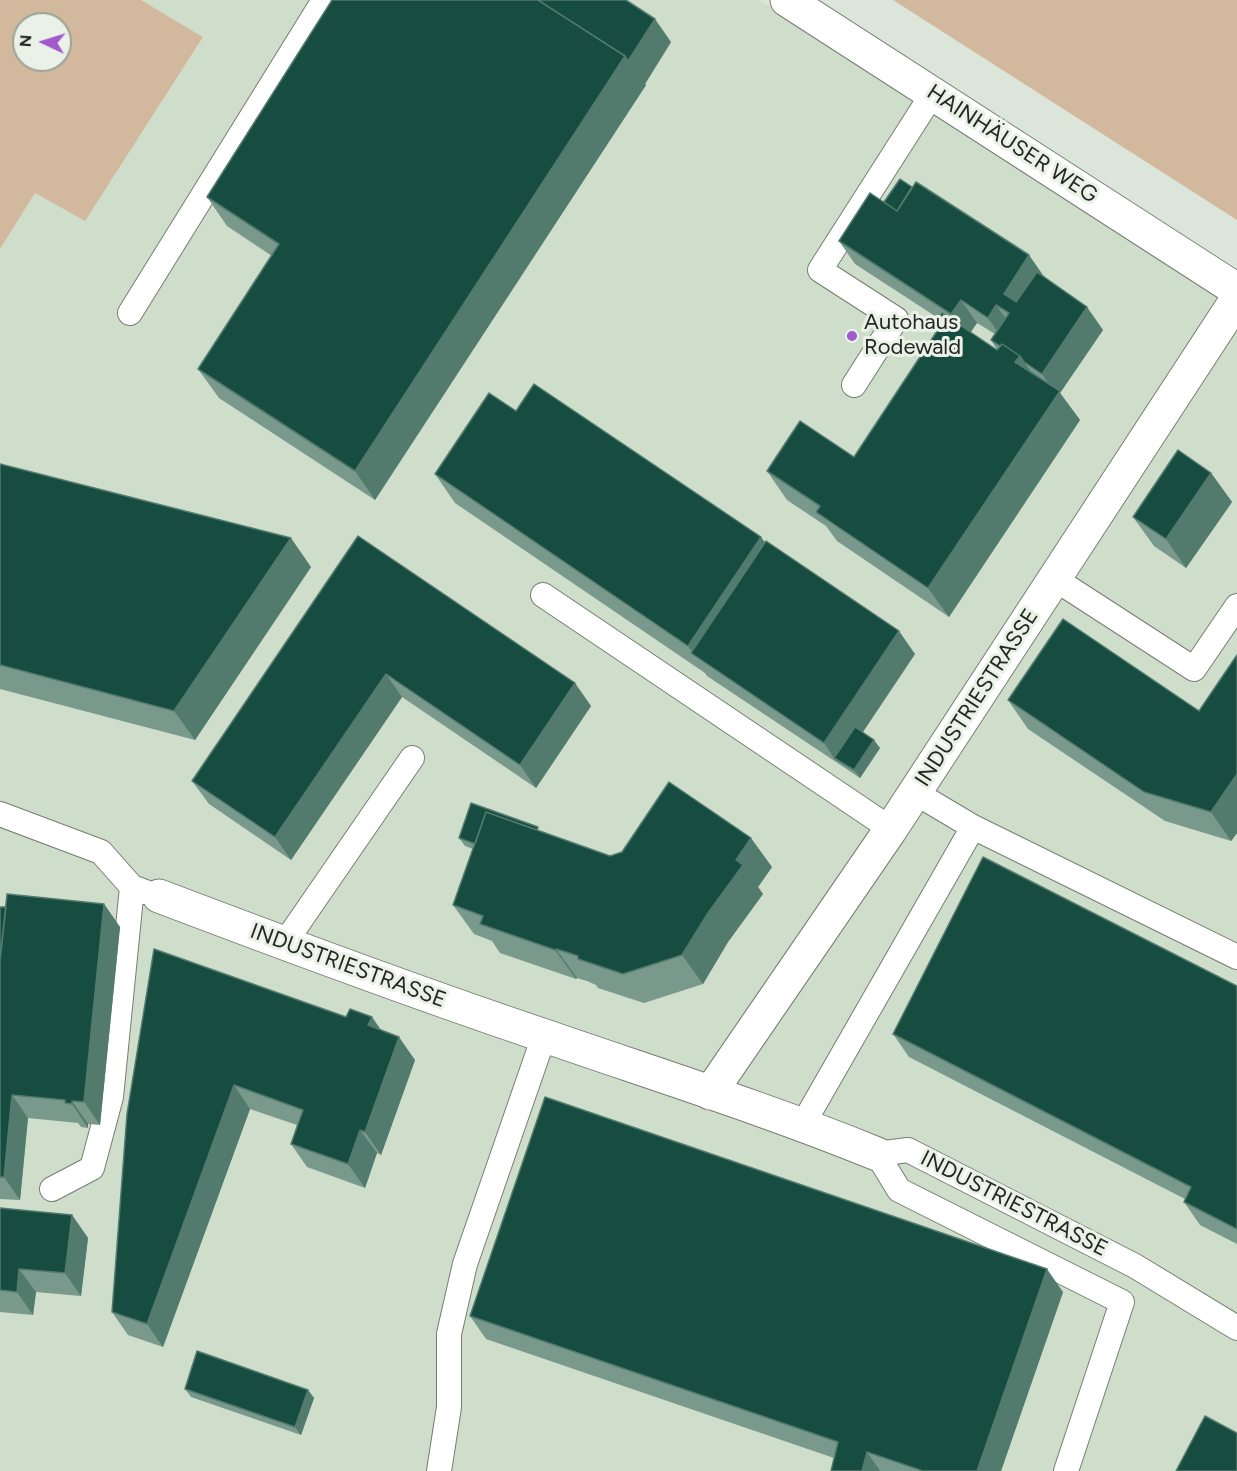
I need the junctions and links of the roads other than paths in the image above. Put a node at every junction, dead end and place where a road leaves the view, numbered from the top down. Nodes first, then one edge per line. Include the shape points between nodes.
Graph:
1 (324, 0) edge
2 (787, 0) edge
3 (933, 93) junction
4 (1237, 290) edge
5 (1237, 299) edge
6 (130, 313) dead end
7 (854, 385) dead end
8 (1055, 579) junction
9 (543, 596) dead end
10 (1237, 606) edge
11 (412, 758) dead end
12 (914, 792) junction
13 (0, 814) edge
14 (973, 827) junction
15 (891, 829) junction
16 (145, 892) junction
17 (284, 944) junction
18 (1237, 957) edge
19 (544, 1036) junction
20 (711, 1093) junction
21 (803, 1124) junction
22 (877, 1154) junction
23 (52, 1189) dead end
24 (1237, 1328) edge
25 (439, 1471) edge
26 (1066, 1471) edge

1 - 6 lane
2 - 3 street, HAINHÄUSER WEG
3 - 4 street, HAINHÄUSER WEG
3 - 7 lane via 820,270 896,319
5 - 8 street, INDUSTRIESTRASSE
8 - 10 lane via 1194,669
8 - 12 street, INDUSTRIESTRASSE
9 - 15 lane
11 - 17 lane
12 - 14 lane
12 - 15 street, INDUSTRIESTRASSE
13 - 16 lane, INDUSTRIESTRASSE via 101,852
14 - 18 lane
14 - 21 lane
15 - 20 street, INDUSTRIESTRASSE
16 - 17 street, INDUSTRIESTRASSE
16 - 23 lane via 111,1096 92,1168
17 - 19 street, INDUSTRIESTRASSE
19 - 20 street, INDUSTRIESTRASSE
19 - 25 lane via 465,1264 449,1334 449,1407
20 - 21 street, INDUSTRIESTRASSE
21 - 22 street, INDUSTRIESTRASSE
22 - 24 lane, INDUSTRIESTRASSE via 908,1150 1135,1266
22 - 26 lane via 899,1190 1122,1302

